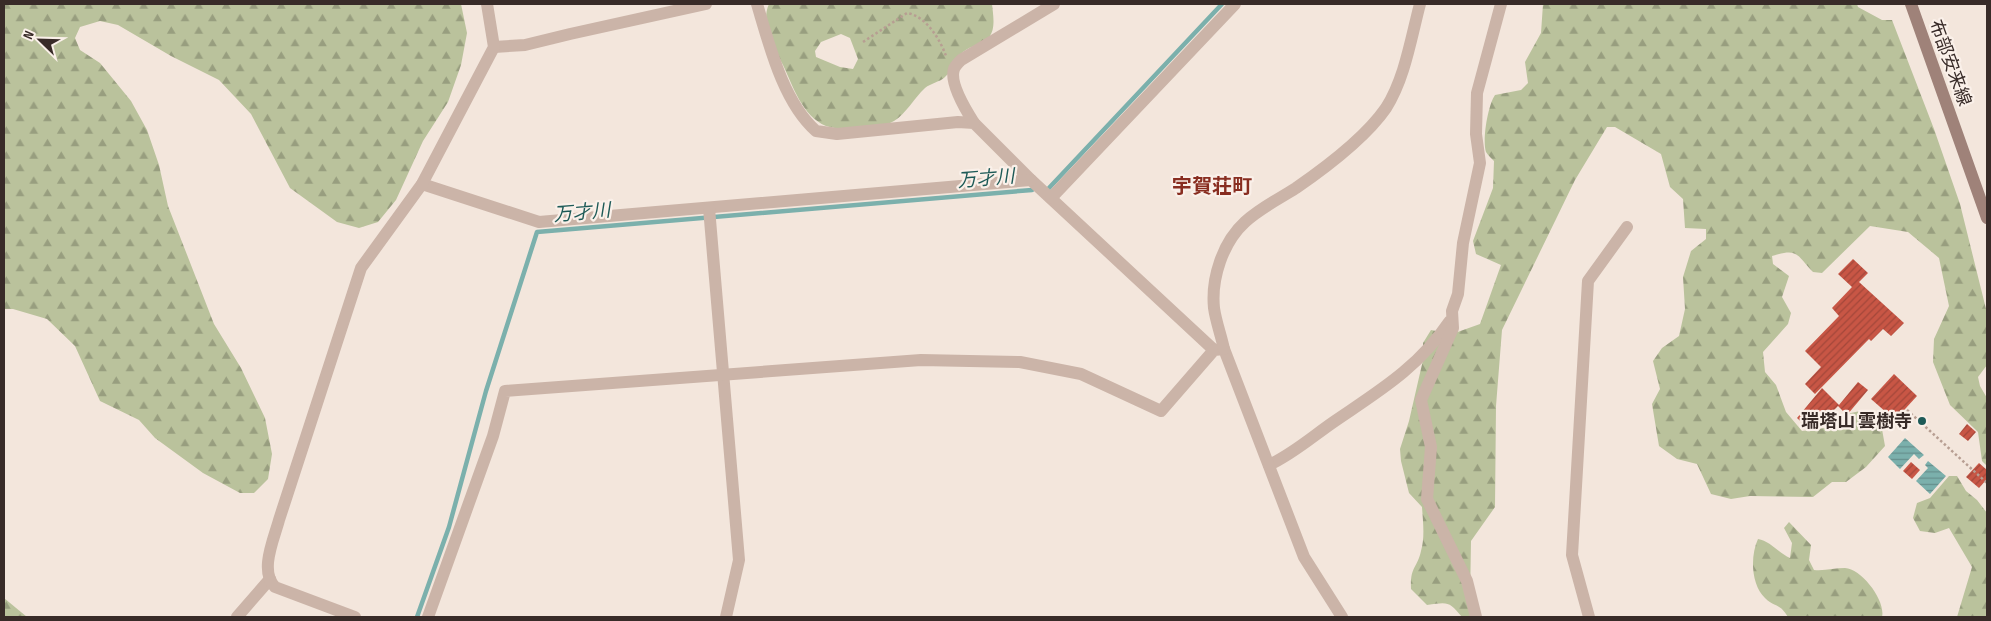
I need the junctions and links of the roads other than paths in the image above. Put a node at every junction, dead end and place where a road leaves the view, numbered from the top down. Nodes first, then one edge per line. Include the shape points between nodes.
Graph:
1 (486, 4) edge
2 (706, 4) edge
3 (757, 4) edge
4 (1054, 4) edge
5 (1235, 4) edge
6 (1420, 4) edge
7 (1501, 4) edge
8 (1911, 4) edge
9 (494, 47) junction
10 (974, 123) junction
11 (1031, 180) junction
12 (422, 184) junction
13 (1051, 198) junction
14 (709, 215) junction
15 (1987, 218) edge
16 (1627, 227) dead end
17 (1452, 311) junction
18 (1219, 350) junction
19 (724, 375) junction
20 (1268, 465) junction
21 (270, 579) junction
22 (237, 617) edge
23 (355, 617) edge
24 (428, 617) edge
25 (726, 617) edge
26 (1342, 617) edge
27 (1476, 617) edge
28 (1589, 617) edge

1 - 9 street
2 - 9 street via 550,41
3 - 10 street via 775,63 797,107 816,131 837,134
4 - 10 street via 961,60 953,70 956,88
5 - 13 street
6 - 18 street via 1401,74 1386,108 1363,134 1297,187 1245,222 1232,238 1215,284
7 - 17 street via 1477,93 1476,134 1480,163 1464,243 1458,294
8 - 15 main road, 布部安来線
9 - 12 street
10 - 11 street
11 - 13 street
11 - 14 street
12 - 14 street via 538,222
12 - 21 street via 361,268 278,520 270,554
13 - 18 street
14 - 19 street
16 - 28 street via 1588,281 1572,555
17 - 20 street via 1449,322 1428,351 1380,392 1285,458
17 - 27 street via 1453,328 1421,400 1431,447 1427,499 1467,581
18 - 19 street via 1161,411 1081,374 1020,362 920,360
18 - 20 street
19 - 24 street via 504,392 493,436
19 - 25 street via 739,560
20 - 26 street via 1304,557
21 - 22 street
21 - 23 street via 275,587

